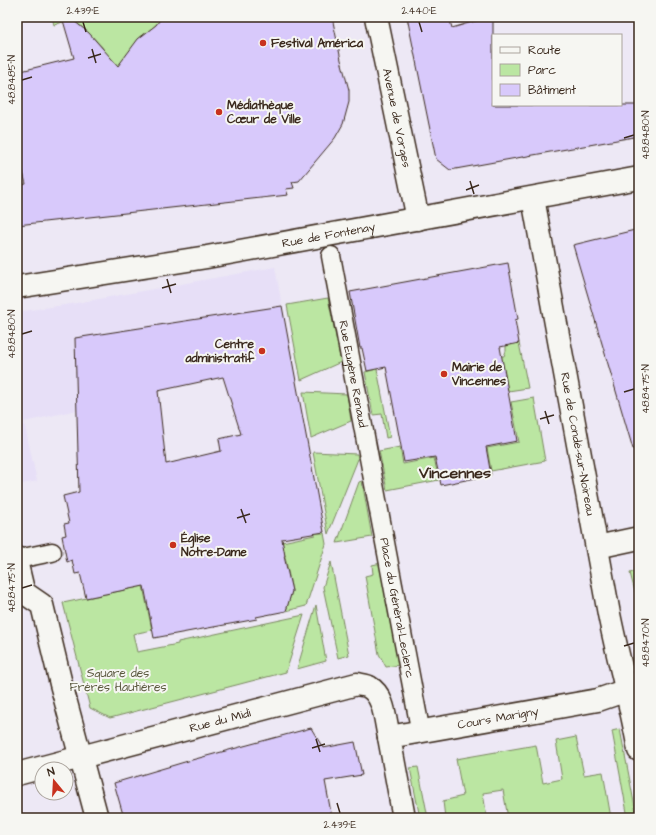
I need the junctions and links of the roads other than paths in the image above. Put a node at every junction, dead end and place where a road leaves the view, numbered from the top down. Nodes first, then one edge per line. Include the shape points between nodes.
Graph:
1 (376, 17) edge
2 (639, 178) edge
3 (533, 198) junction
4 (418, 219) junction
5 (330, 256) dead end
6 (17, 287) edge
7 (375, 492) joint
8 (639, 538) edge
9 (597, 547) junction
10 (52, 552) dead end
11 (17, 557) edge
12 (21, 595) edge
13 (633, 688) edge
14 (419, 723) dead end
15 (389, 737) junction
16 (639, 750) edge
17 (80, 758) junction
18 (17, 774) edge
19 (97, 818) edge
20 (404, 818) edge

1 - 4 street, Avenue de Vorges
2 - 3 street, Rue de Fontenay
3 - 4 street, Rue de Fontenay
3 - 9 street, Rue de Condé-sur-Noireau
4 - 6 street, Rue de Fontenay via 207,257
5 - 7 street, Rue Eugène Renaud
7 - 14 street, Place du Général-Leclerc
8 - 9 street
9 - 13 street, Rue de Condé-sur-Noireau via 618,658
10 - 11 street
11 - 12 street
12 - 17 street via 42,605
13 - 15 street, Cours Marigny via 598,700
13 - 16 street
15 - 17 street, Rue du Midi via 377,692 368,686 357,684
15 - 20 street
17 - 18 street, Rue du Midi
17 - 19 street

